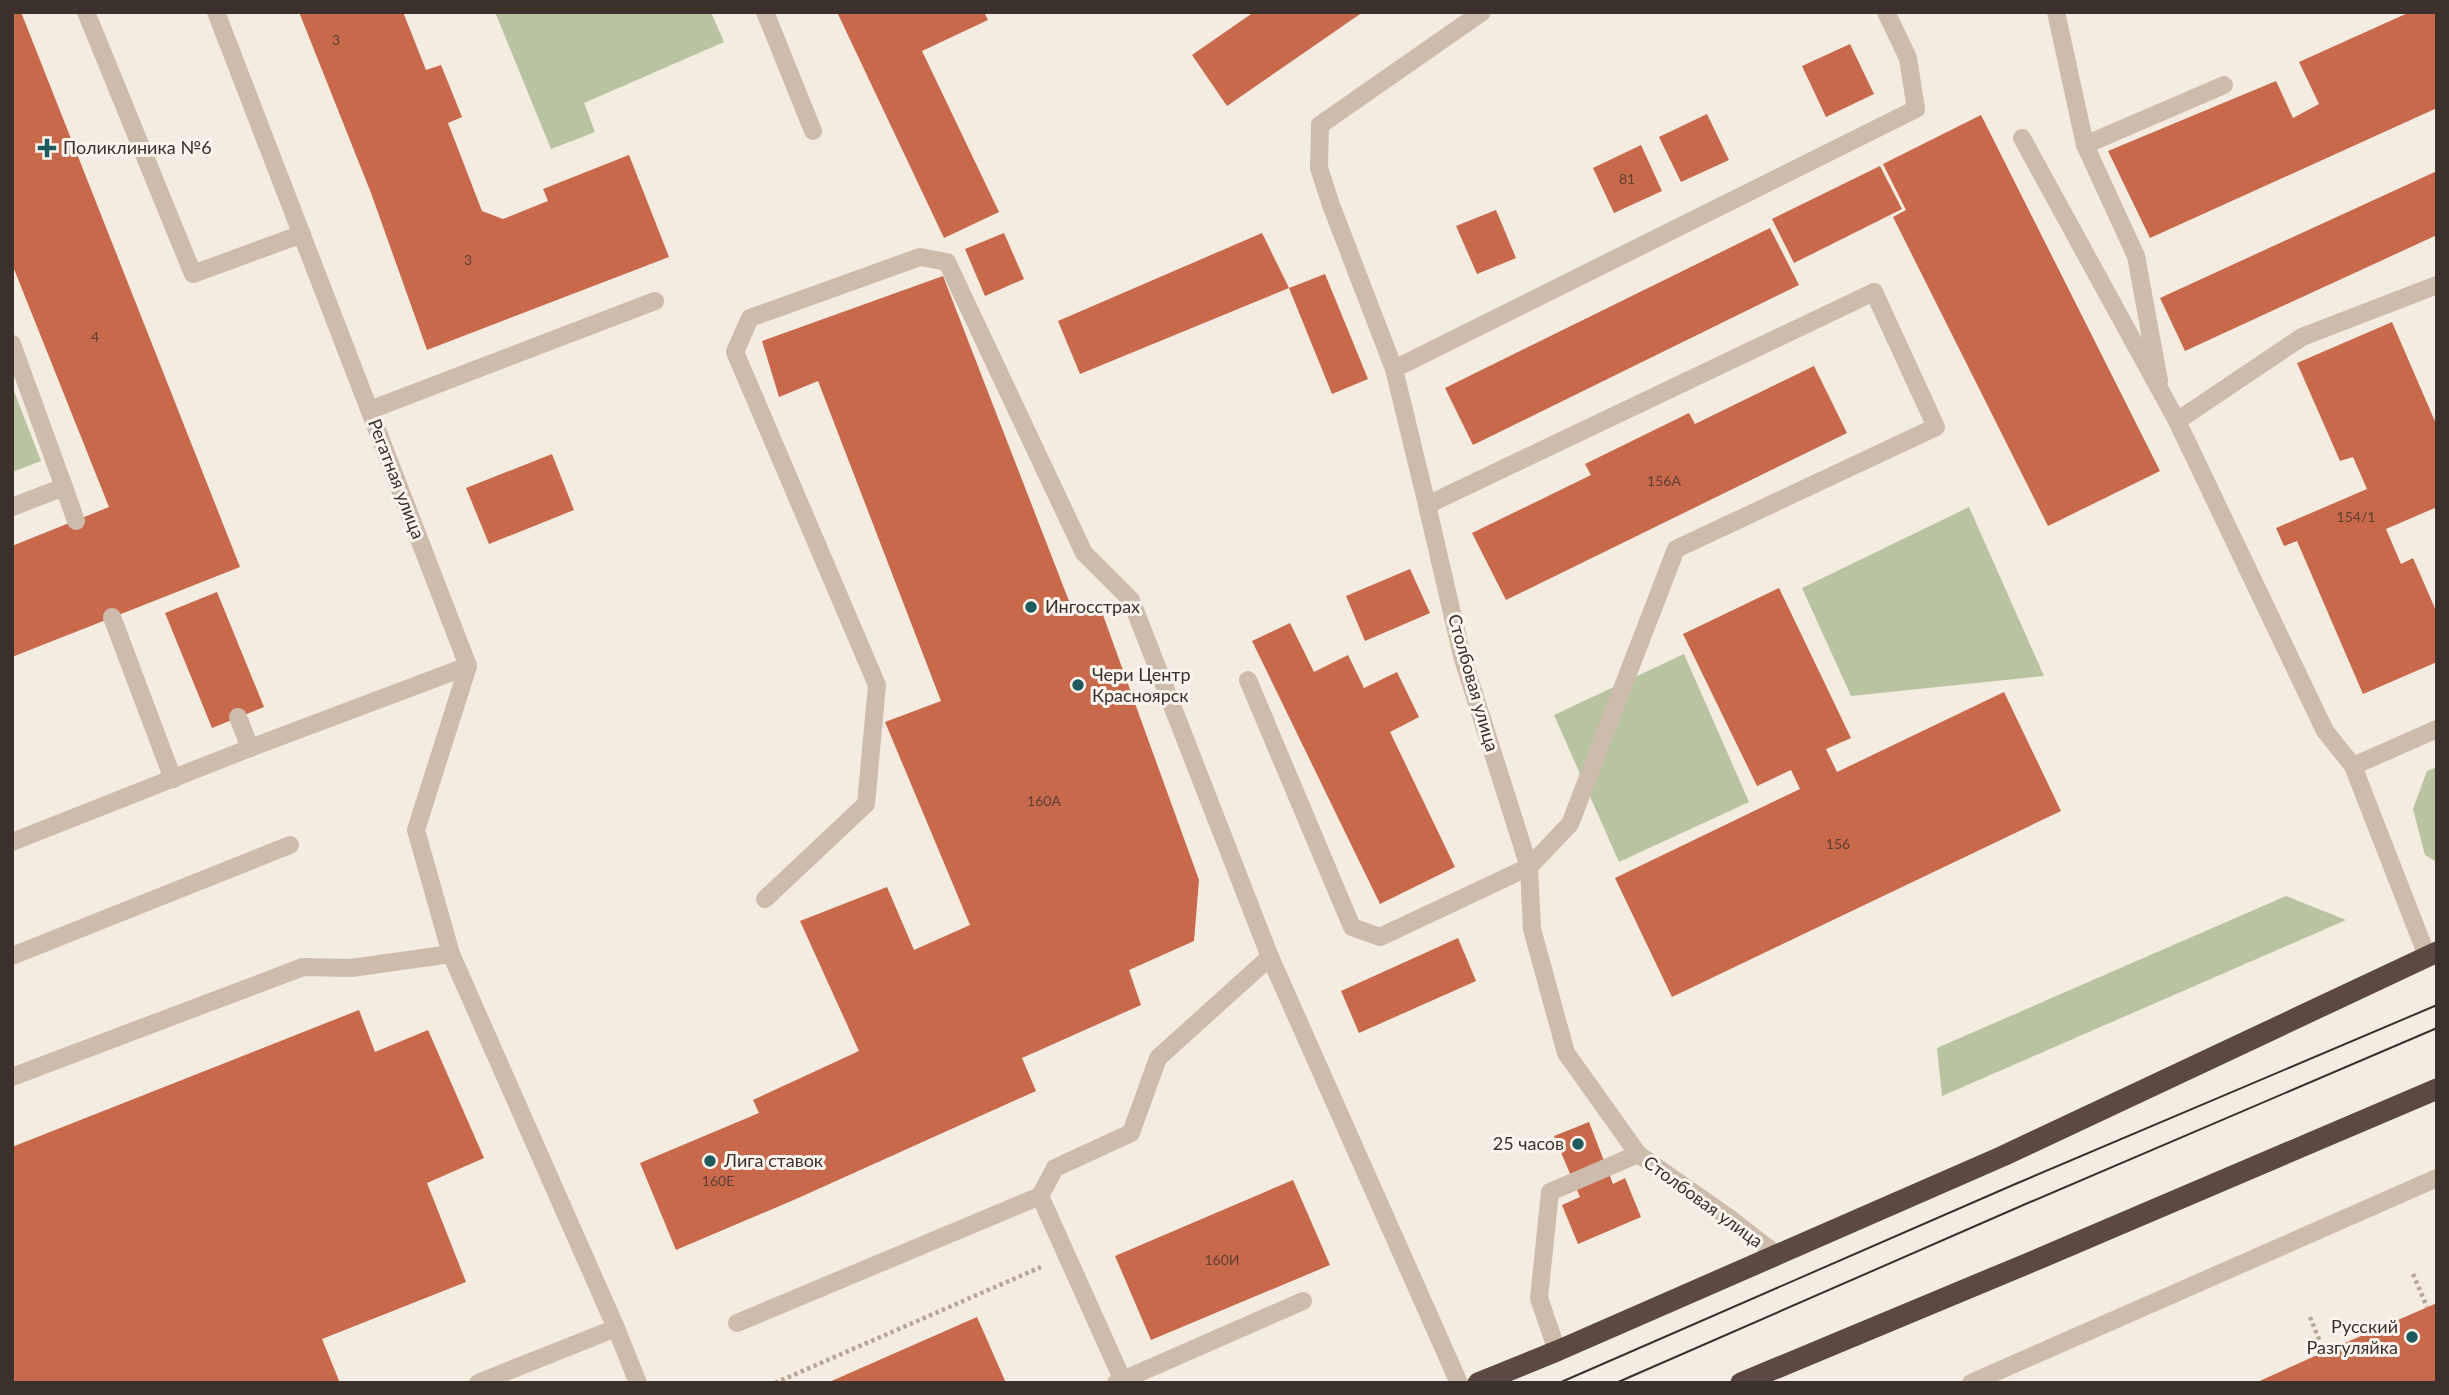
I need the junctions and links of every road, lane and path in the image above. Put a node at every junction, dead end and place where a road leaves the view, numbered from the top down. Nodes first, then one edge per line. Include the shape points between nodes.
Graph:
1 (86, 12) edge
2 (216, 12) edge
3 (765, 12) edge
4 (1482, 12) edge
5 (1886, 12) edge
6 (2056, 12) edge
7 (2224, 85) dead end
8 (813, 131) dead end
9 (2022, 138) dead end
10 (2085, 145) junction
11 (302, 234) junction
12 (2437, 285) edge
13 (655, 301) dead end
14 (12, 344) edge
15 (1394, 369) junction
16 (2162, 398) junction
17 (370, 410) junction
18 (2177, 421) junction
19 (64, 486) junction
20 (1427, 505) junction
21 (12, 507) edge
22 (76, 521) dead end
23 (112, 617) dead end
24 (468, 666) junction
25 (1248, 680) dead end
26 (238, 717) dead end
27 (2437, 729) edge
28 (250, 748) junction
29 (2353, 766) junction
30 (173, 779) junction
31 (12, 842) edge
32 (290, 845) dead end
33 (1529, 867) junction
34 (765, 899) dead end
35 (451, 954) junction
36 (2432, 954) edge
37 (12, 956) edge
38 (1270, 957) junction
39 (12, 1077) edge
40 (2437, 1088) edge
41 (1638, 1154) junction
42 (2437, 1178) edge
43 (1040, 1196) junction
44 (1777, 1255) junction
45 (1067, 1256) junction
46 (2413, 1274) dead end
47 (1303, 1301) dead end
48 (2427, 1307) dead end
49 (2309, 1317) dead end
50 (737, 1324) dead end
51 (616, 1328) junction
52 (1557, 1351) junction
53 (2324, 1352) dead end
54 (1121, 1382) edge
55 (478, 1383) edge
56 (638, 1383) edge
57 (775, 1383) edge
58 (1460, 1383) edge
59 (1478, 1383) edge
60 (1741, 1383) edge
61 (1971, 1383) edge

1 - 11 street via 193,274
2 - 11 street, Регатная улица
3 - 8 street
4 - 15 street, Столбовая улица via 1320,125 1323,180
5 - 15 street via 1909,58 1916,109
6 - 10 street
7 - 10 street
9 - 16 street
10 - 16 street via 2136,256
11 - 17 street, Регатная улица
12 - 18 street via 2302,337
13 - 17 street
14 - 19 street
15 - 20 street, Столбовая улица
16 - 18 street
17 - 24 street, Регатная улица
18 - 29 street via 2325,731
19 - 21 street
19 - 22 street
20 - 33 street, Столбовая улица via 1462,656
20 - 33 street via 1874,292 1936,426 1676,549 1570,824
23 - 30 street
24 - 28 street
24 - 35 street via 416,830
25 - 33 street via 1352,927 1380,937
26 - 28 street
27 - 29 street
28 - 30 street
29 - 36 street
30 - 31 street
32 - 37 street
33 - 41 street, Столбовая улица via 1532,929 1566,1053
34 - 38 street via 866,804 877,685 735,352 750,318 920,257 947,262 1084,553 1132,600
35 - 39 street via 351,968 303,967
35 - 51 street
36 - 44 highway via 2003,1156
38 - 43 street via 1158,1058 1132,1133 1055,1168
38 - 58 street
40 - 60 highway
41 - 44 street, Столбовая улица
41 - 52 street via 1550,1192 1539,1298
42 - 61 street
43 - 45 street
43 - 50 street
44 - 52 highway
45 - 54 street
45 - 57 path
46 - 48 path
47 - 54 street
49 - 53 path
51 - 55 street
51 - 56 street
52 - 59 highway

